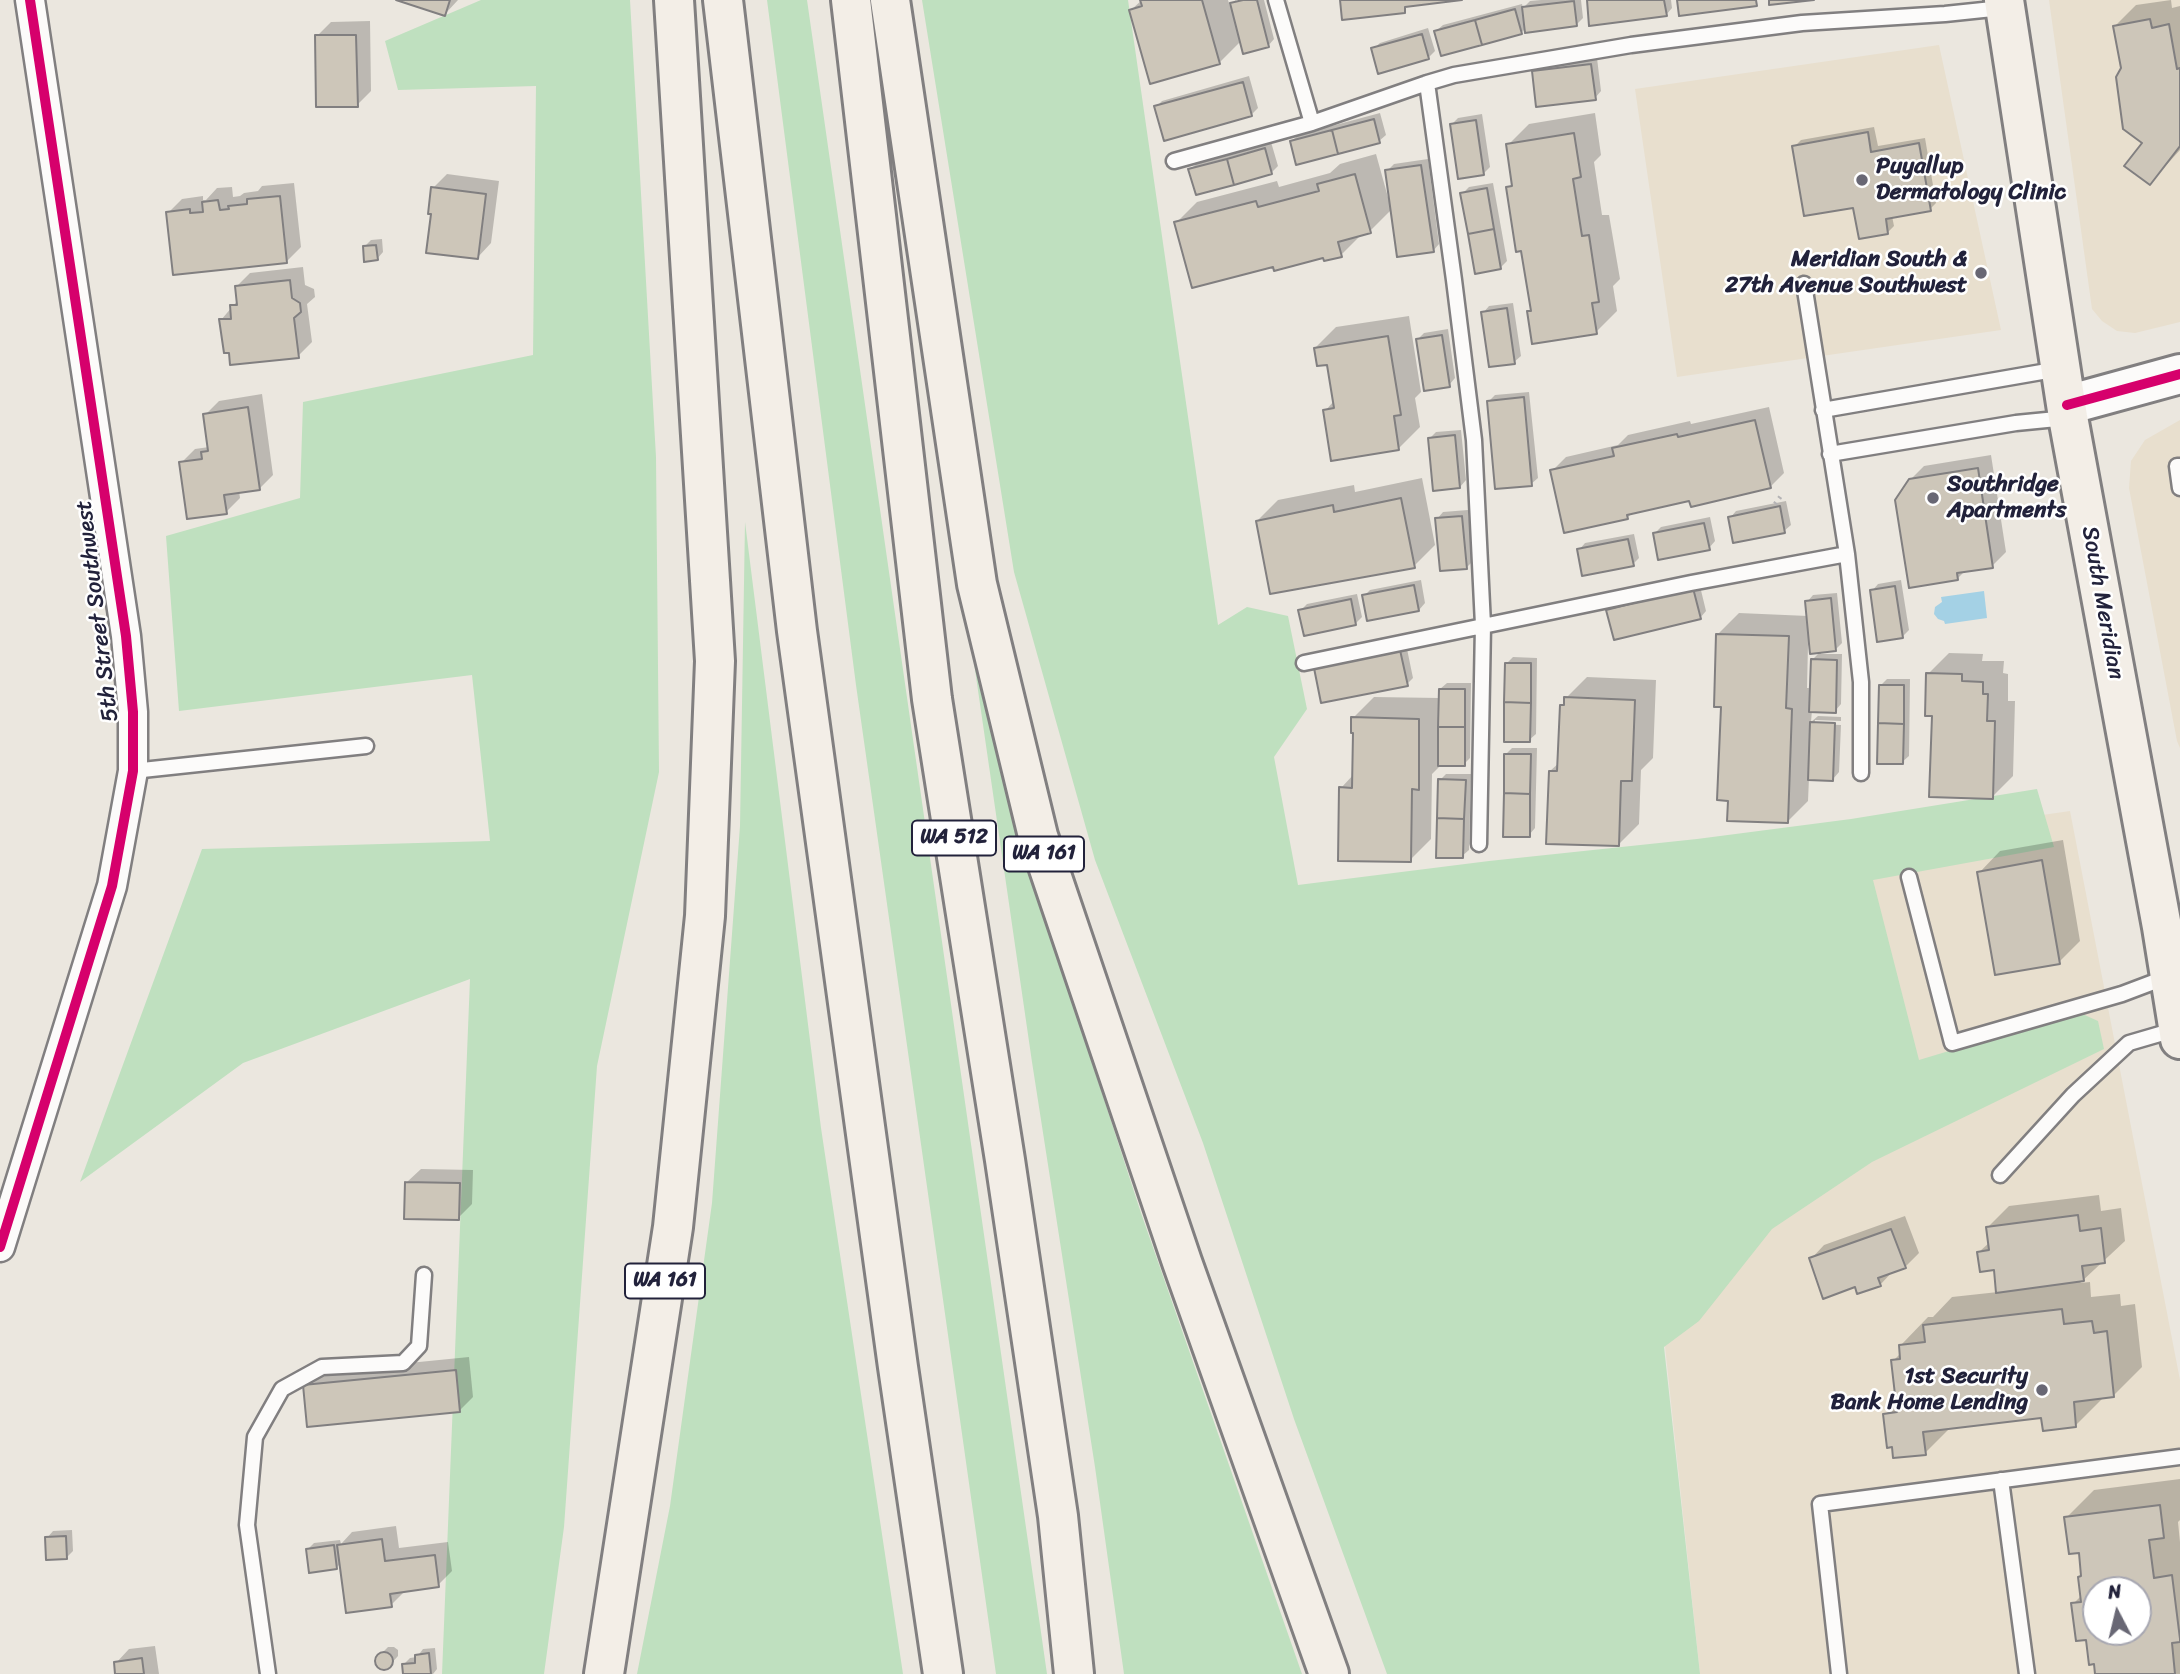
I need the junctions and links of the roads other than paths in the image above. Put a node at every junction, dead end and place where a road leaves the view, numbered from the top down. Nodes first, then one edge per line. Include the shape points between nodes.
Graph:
1 (30, 0) edge
2 (674, 0) edge
3 (723, 0) edge
4 (851, 0) edge
5 (890, 0) edge
6 (1276, 0) edge
7 (2004, 4) edge
8 (1427, 83) junction
9 (1312, 123) junction
10 (1174, 161) dead end
11 (1804, 284) dead end
12 (2180, 374) edge
13 (2065, 397) junction
14 (1824, 410) junction
15 (1830, 454) junction
16 (2180, 466) edge
17 (2180, 488) edge
18 (1847, 554) junction
19 (1483, 625) junction
20 (1304, 663) dead end
21 (366, 746) dead end
22 (133, 771) junction
23 (1861, 772) dead end
24 (1479, 844) dead end
25 (1909, 877) dead end
26 (2171, 926) edge
27 (2170, 976) junction
28 (2179, 1034) edge
29 (2000, 1175) dead end
30 (0, 1247) edge
31 (424, 1275) dead end
32 (2180, 1457) edge
33 (2001, 1480) junction
34 (268, 1674) edge
35 (604, 1674) edge
36 (943, 1674) edge
37 (1074, 1674) edge
38 (1329, 1674) edge
39 (1839, 1674) edge
40 (2026, 1674) edge

1 - 22 street, 5th Street Southwest via 126,636
2 - 35 main road, WA 161 via 715,661 705,916 673,1227
3 - 36 main road via 797,631
4 - 37 main road, WA 512 via 932,699 1058,1516
5 - 38 main road, WA 161 via 977,584 1038,836 1182,1262
6 - 9 lane
7 - 8 lane via 1631,45
7 - 13 main road, South Meridian
8 - 9 lane
8 - 19 lane via 1474,440
9 - 10 lane
11 - 14 lane
12 - 13 street
13 - 14 lane
13 - 15 lane via 2016,423
13 - 26 main road, South Meridian
14 - 15 lane
15 - 18 lane
16 - 17 lane
18 - 19 lane
18 - 23 lane via 1861,682
19 - 20 lane
19 - 24 lane
21 - 22 lane
22 - 30 street, 5th Street Southwest via 112,886
25 - 27 lane via 1952,1043
26 - 27 main road, South Meridian
27 - 28 main road, South Meridian
28 - 29 lane via 2129,1043 2073,1095
31 - 34 lane via 419,1346 402,1363 322,1367 282,1389 255,1437 247,1524
32 - 33 lane
33 - 39 lane via 1820,1504
33 - 40 lane

